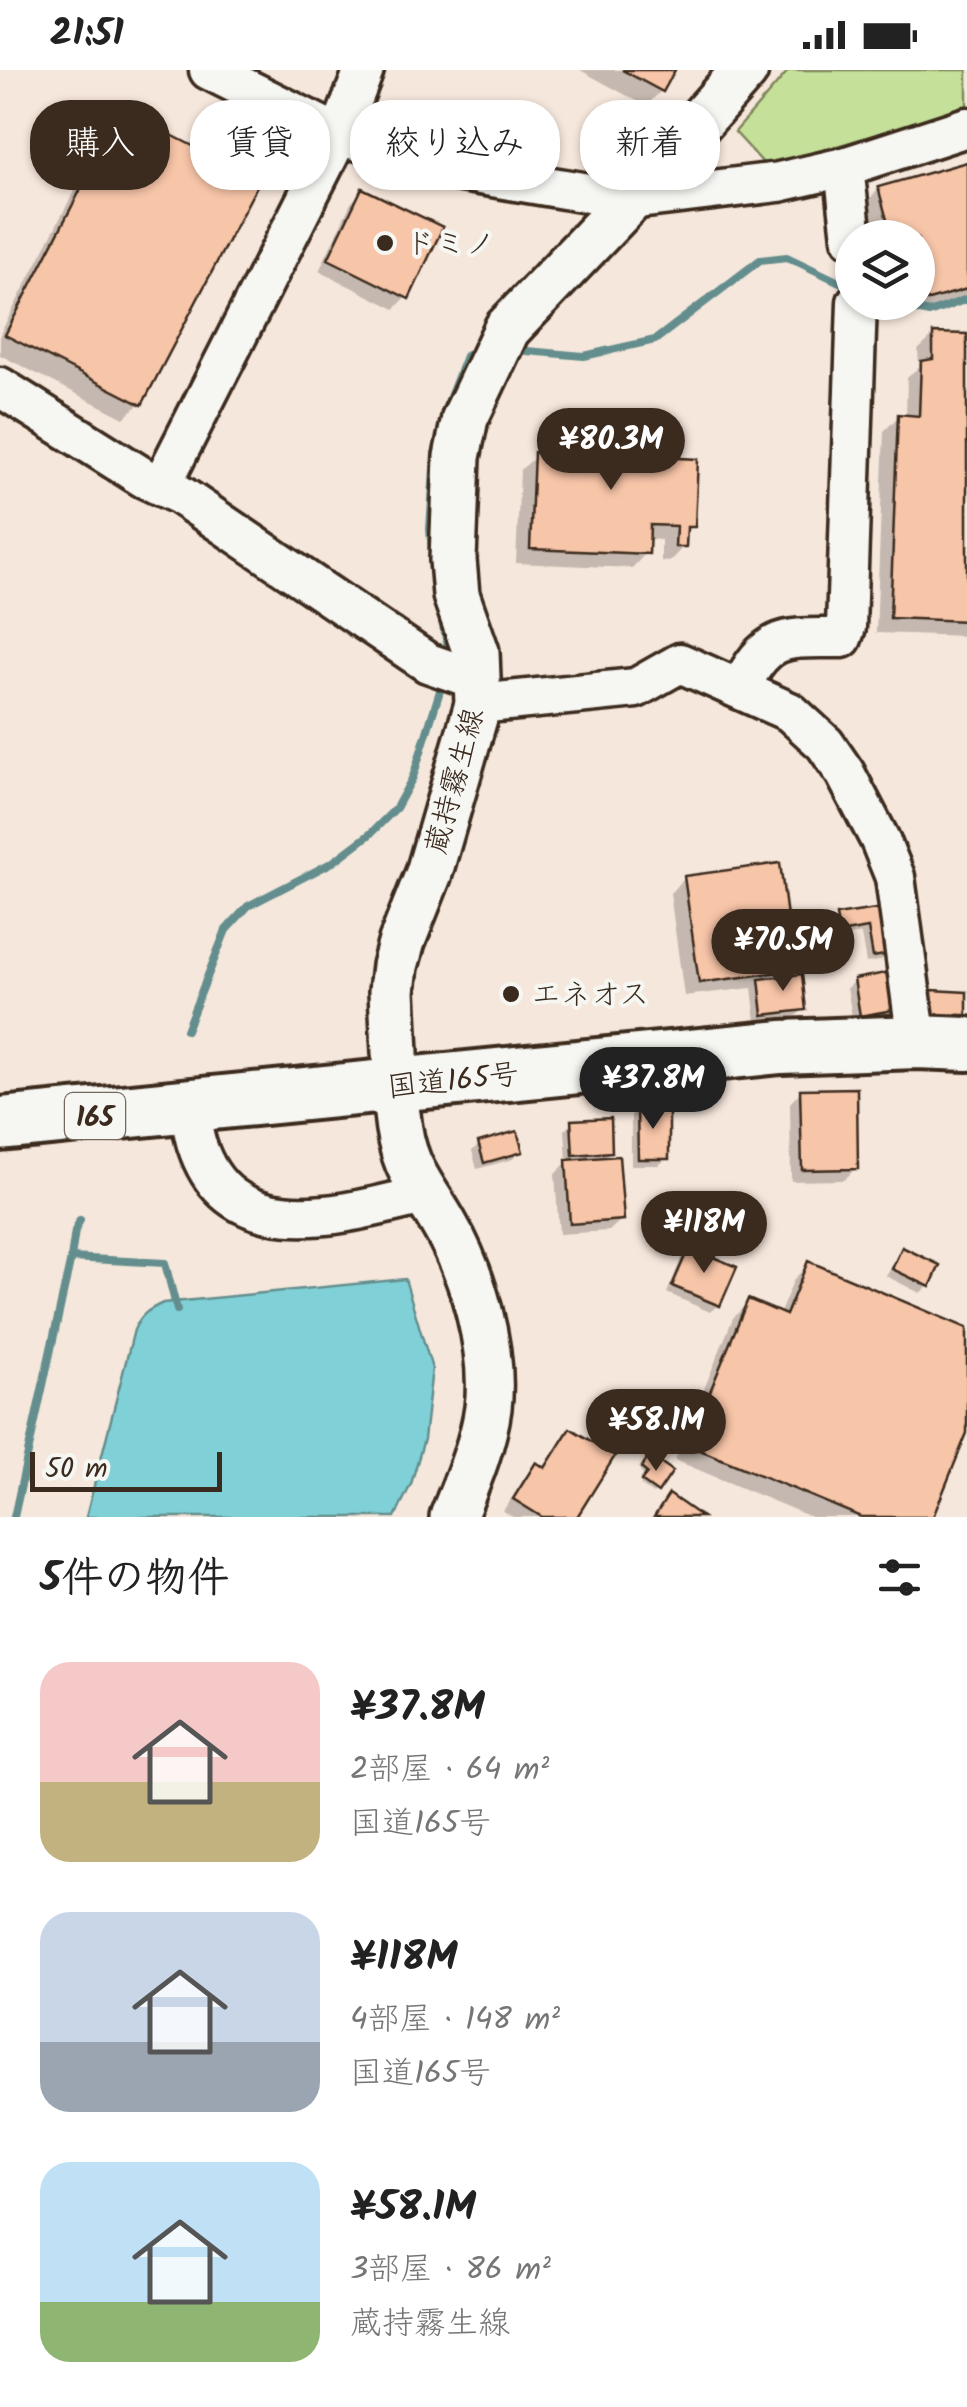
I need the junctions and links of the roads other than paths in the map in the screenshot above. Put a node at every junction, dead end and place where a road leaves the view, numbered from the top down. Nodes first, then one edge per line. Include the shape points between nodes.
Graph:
1 (209, 70) edge
2 (364, 70) edge
3 (745, 70) edge
4 (967, 127) edge
5 (339, 135) junction
6 (844, 166) junction
7 (630, 200) junction
8 (850, 220) edge
9 (856, 320) edge
10 (0, 387) edge
11 (162, 484) junction
12 (740, 688) junction
13 (478, 692) junction
14 (942, 1043) edge
15 (395, 1053) dead end
16 (189, 1108) junction
17 (398, 1114) dead end
18 (0, 1124) edge
19 (424, 1195) junction
20 (465, 1512) edge

1 - 5 street
2 - 5 street
3 - 7 main road, 蔵持霧生線
4 - 6 street
5 - 7 street via 456,171
5 - 11 street
6 - 7 street via 779,182
6 - 8 street
7 - 13 main road, 蔵持霧生線 via 507,329 466,418 456,457 453,560 456,594 476,652
9 - 12 street via 846,627 842,638 785,640 770,647 755,659
10 - 11 street
11 - 13 street
12 - 13 street via 680,663 636,688
12 - 14 street via 809,726 860,801 895,877
13 - 15 main road, 蔵持霧生線 via 429,874 395,966
14 - 16 highway, 国道165号 / 165 via 781,1047
16 - 18 highway, 国道165号 / 165
16 - 19 street via 198,1148 213,1174 248,1207 315,1218
17 - 19 main road via 400,1146
19 - 20 main road via 466,1268 486,1351 488,1407

